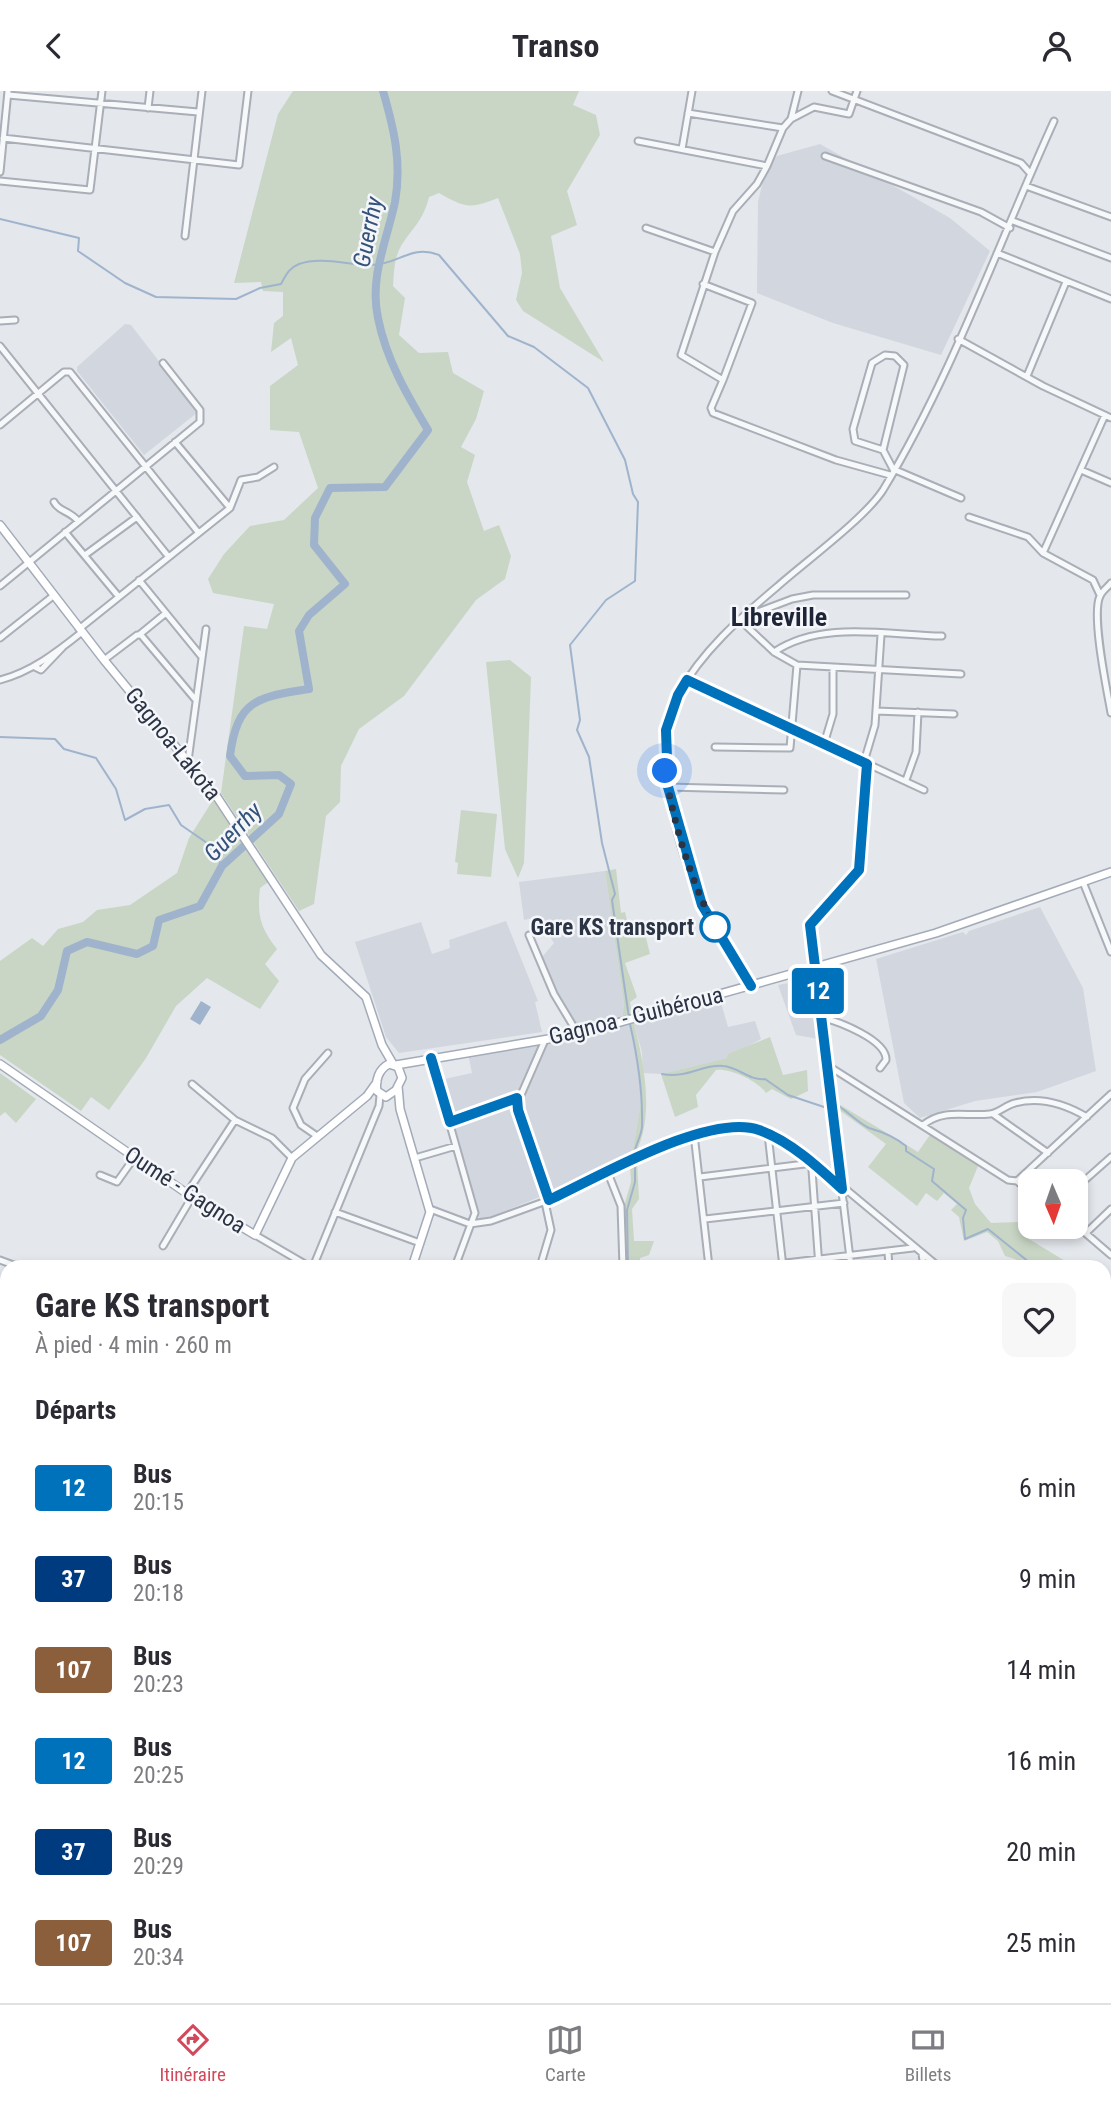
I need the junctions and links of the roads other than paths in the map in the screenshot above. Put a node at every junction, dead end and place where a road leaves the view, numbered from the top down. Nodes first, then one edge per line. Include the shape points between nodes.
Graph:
1 (53, 91) edge
2 (102, 91) edge
3 (150, 91) edge
4 (201, 91) edge
5 (248, 91) edge
6 (692, 91) edge
7 (796, 91) edge
8 (832, 91) edge
9 (857, 91) edge
10 (8, 93) edge
11 (52, 99) junction
12 (854, 99) junction
13 (101, 104) junction
14 (148, 108) junction
15 (198, 112) junction
16 (688, 113) junction
17 (791, 119) junction
18 (1054, 121) dead end
19 (783, 128) junction
20 (3, 138) junction
21 (638, 141) dead end
22 (96, 149) junction
23 (682, 149) junction
24 (825, 156) dead end
25 (192, 161) junction
26 (767, 166) junction
27 (0, 172) edge
28 (1030, 173) junction
29 (0, 181) edge
30 (1026, 186) junction
31 (1111, 217) edge
32 (1013, 221) junction
33 (646, 228) dead end
34 (1010, 228) junction
35 (186, 236) dead end
36 (715, 252) junction
37 (997, 253) junction
38 (1111, 258) edge
39 (1066, 282) junction
40 (703, 284) junction
41 (1111, 299) edge
42 (15, 320) dead end
43 (0, 321) edge
44 (958, 339) junction
45 (0, 346) edge
46 (163, 363) dead end
47 (1027, 376) junction
48 (723, 380) junction
49 (40, 394) junction
50 (1108, 417) edge
51 (0, 425) edge
52 (175, 442) junction
53 (883, 450) junction
54 (146, 466) junction
55 (274, 467) dead end
56 (1081, 470) junction
57 (891, 472) junction
58 (1111, 483) edge
59 (115, 491) junction
60 (961, 498) dead end
61 (54, 502) dead end
62 (230, 508) junction
63 (136, 517) junction
64 (969, 517) dead end
65 (78, 521) junction
66 (0, 525) edge
67 (65, 531) junction
68 (198, 532) junction
69 (1043, 553) junction
70 (85, 555) junction
71 (168, 556) junction
72 (29, 563) junction
73 (139, 580) junction
74 (1111, 583) edge
75 (0, 586) edge
76 (906, 595) dead end
77 (1100, 595) junction
78 (53, 596) junction
79 (119, 597) junction
80 (166, 613) junction
81 (739, 619) junction
82 (206, 629) dead end
83 (81, 630) junction
84 (139, 635) junction
85 (881, 635) junction
86 (942, 636) dead end
87 (0, 638) edge
88 (774, 652) junction
89 (202, 657) junction
90 (104, 660) junction
91 (797, 665) junction
92 (833, 669) junction
93 (878, 672) junction
94 (961, 674) dead end
95 (0, 680) edge
96 (687, 680) junction
97 (196, 700) junction
98 (876, 711) junction
99 (918, 712) junction
100 (1111, 713) edge
101 (954, 714) dead end
102 (791, 728) junction
103 (824, 744) junction
104 (715, 747) dead end
105 (188, 762) junction
106 (865, 763) junction
107 (906, 780) junction
108 (668, 787) junction
109 (784, 790) dead end
110 (924, 790) dead end
111 (1111, 872) edge
112 (1083, 882) junction
113 (529, 935) dead end
114 (1111, 952) edge
115 (815, 969) junction
116 (751, 986) junction
117 (822, 1017) junction
118 (578, 1034) junction
119 (379, 1038) junction
120 (545, 1040) junction
121 (328, 1053) dead end
122 (431, 1058) junction
123 (418, 1060) junction
124 (0, 1064) edge
125 (394, 1065) junction
126 (827, 1066) junction
127 (880, 1068) dead end
128 (378, 1078) junction
129 (400, 1082) junction
130 (192, 1084) dead end
131 (1111, 1094) edge
132 (367, 1096) junction
133 (385, 1096) junction
134 (517, 1098) junction
135 (400, 1109) junction
136 (993, 1114) junction
137 (1087, 1117) junction
138 (235, 1120) junction
139 (450, 1122) junction
140 (923, 1125) junction
141 (694, 1134) junction
142 (768, 1134) junction
143 (317, 1136) junction
144 (456, 1146) junction
145 (1048, 1153) junction
146 (1111, 1157) edge
147 (134, 1158) junction
148 (292, 1158) junction
149 (415, 1158) junction
150 (816, 1164) junction
151 (772, 1168) junction
152 (608, 1173) junction
153 (100, 1175) dead end
154 (701, 1177) junction
155 (1088, 1177) edge
156 (1017, 1181) joint
157 (842, 1189) junction
158 (189, 1195) junction
159 (547, 1201) junction
160 (844, 1203) junction
161 (813, 1207) junction
162 (430, 1209) junction
163 (1111, 1209) edge
164 (335, 1212) junction
165 (777, 1212) junction
166 (705, 1219) junction
167 (470, 1224) junction
168 (1088, 1231) edge
169 (255, 1235) junction
170 (1088, 1235) edge
171 (420, 1243) junction
172 (163, 1246) dead end
173 (913, 1248) junction
174 (888, 1252) junction
175 (922, 1254) junction
176 (1111, 1255) edge
177 (850, 1256) junction
178 (818, 1259) junction
179 (296, 1260) edge
180 (315, 1260) edge
181 (414, 1260) edge
182 (457, 1260) edge
183 (542, 1260) edge
184 (623, 1260) edge
185 (708, 1260) edge
186 (782, 1260) edge
187 (812, 1260) edge
188 (850, 1260) edge
189 (889, 1260) edge
190 (923, 1260) edge
191 (930, 1260) edge

1 - 11 street
2 - 13 street
3 - 14 street
4 - 15 street
5 - 25 street via 239,165
6 - 16 street
7 - 17 street
8 - 12 street
9 - 12 street
10 - 11 street
10 - 20 street
11 - 13 street
12 - 17 street via 849,114 814,107
12 - 28 street via 1021,163
13 - 14 street
13 - 22 street
14 - 15 street
15 - 25 street
16 - 19 street
16 - 23 street
17 - 19 street
18 - 28 street
19 - 26 street
20 - 22 street
20 - 27 street
21 - 23 street
22 - 25 street
22 - 29 street via 90,190
23 - 26 street
24 - 34 street via 981,212
25 - 35 street
26 - 36 street via 733,211
28 - 30 street
30 - 31 street
30 - 32 street
32 - 34 street
32 - 38 street
33 - 36 street
34 - 37 street
36 - 40 street
37 - 39 street
37 - 44 street
39 - 41 street
39 - 47 street
40 - 48 street via 681,355
40 - 48 street via 752,303
42 - 43 street
44 - 47 street
44 - 57 street via 928,407
45 - 49 street
46 - 52 street via 202,417
47 - 50 street
48 - 57 street via 710,408 713,413 836,460
49 - 51 street
49 - 54 street via 64,372 70,372
49 - 59 street
50 - 56 street
52 - 54 street
52 - 62 street
53 - 53 street via 855,441 853,429 872,363 885,355 901,359 904,368
53 - 57 street
54 - 59 street
54 - 68 street
55 - 62 street via 241,480
56 - 58 street
56 - 69 street
57 - 60 street
57 - 81 street via 865,510
59 - 63 street
59 - 65 street
61 - 65 street
62 - 68 street
63 - 70 street
63 - 71 street
64 - 69 street via 1018,531
65 - 67 street
66 - 72 main road, Gagnoa-Lakota
67 - 70 street
67 - 72 street
68 - 71 street
69 - 77 street via 1090,578
70 - 79 street
71 - 73 street
72 - 75 street
72 - 78 main road, Gagnoa-Lakota
73 - 79 street
73 - 80 street
74 - 77 street
76 - 81 street via 813,595
77 - 100 street via 1102,660
78 - 83 main road, Gagnoa-Lakota
78 - 87 street
79 - 83 street
80 - 84 street
80 - 89 street
81 - 88 street
81 - 96 street
82 - 89 street
83 - 90 main road, Gagnoa-Lakota
83 - 95 street via 35,667
84 - 90 street
84 - 97 street
85 - 86 street
85 - 88 street via 823,631 801,636
85 - 93 street
88 - 91 street
89 - 97 street
90 - 105 main road, Gagnoa-Lakota
91 - 92 street
91 - 102 street
92 - 93 street
92 - 103 street via 833,714
93 - 94 street
93 - 98 street
96 - 102 street
96 - 108 street via 666,730
97 - 105 street
98 - 99 street
98 - 106 street
99 - 101 street
99 - 107 street via 916,752
102 - 103 street
102 - 104 street via 790,748
103 - 106 street
105 - 119 main road, Gagnoa-Lakota via 217,797 321,955 366,997
106 - 107 street
106 - 115 street via 859,870 810,925
107 - 110 street
108 - 109 street
108 - 116 street via 702,905
111 - 112 main road, Gagnoa - Guibéroua
112 - 114 street
112 - 115 main road, Gagnoa - Guibéroua
113 - 118 street via 554,994
115 - 116 main road, Gagnoa - Guibéroua
115 - 117 street
116 - 118 main road, Gagnoa - Guibéroua
117 - 126 street
117 - 127 street via 858,1031 883,1050 886,1059
118 - 120 main road, Gagnoa - Guibéroua
119 - 125 main road, Gagnoa-Lakota
119 - 128 main road, Gagnoa-Lakota
120 - 122 main road, Gagnoa - Guibéroua
120 - 134 street
121 - 143 street via 304,1079 293,1108 298,1121
122 - 123 main road, Gagnoa - Guibéroua
122 - 139 street
123 - 125 main road, Gagnoa - Guibéroua
123 - 129 main road
124 - 147 main road, Oumé - Gagnoa
125 - 128 main road via 386,1065
125 - 129 main road, Gagnoa-Lakota
126 - 140 street
126 - 157 street
128 - 132 main road, Oumé - Gagnoa
128 - 133 main road, Gagnoa-Lakota
129 - 133 main road
129 - 135 main road, Gagnoa-Lakota
130 - 138 street
131 - 137 street
132 - 133 main road
132 - 143 main road, Oumé - Gagnoa
133 - 135 main road
133 - 164 street
134 - 139 street
134 - 159 street
135 - 149 main road, Gagnoa-Lakota
136 - 137 street via 1013,1103 1042,1100
136 - 140 street via 943,1114
136 - 145 street
137 - 145 street
138 - 148 street via 272,1137
138 - 158 street
139 - 144 street
140 - 156 street via 1008,1180
141 - 142 street via 726,1126
141 - 152 street
141 - 154 street
142 - 150 street
142 - 151 street
143 - 148 main road, Oumé - Gagnoa
144 - 149 street
144 - 167 street via 475,1213
145 - 156 street
146 - 155 street
147 - 153 street via 117,1182
147 - 158 main road, Oumé - Gagnoa
148 - 169 main road, Oumé - Gagnoa
149 - 162 main road, Gagnoa-Lakota
150 - 151 street
150 - 157 street
150 - 161 street via 812,1170
151 - 154 street
151 - 165 street
152 - 159 street
152 - 184 street via 621,1206
154 - 166 street
157 - 160 street
157 - 173 street
158 - 169 main road, Oumé - Gagnoa
158 - 172 street
159 - 167 street
159 - 183 street via 551,1230
160 - 161 street
160 - 177 street
161 - 165 street
161 - 178 street
162 - 167 street
162 - 171 main road
163 - 168 street
164 - 171 street
164 - 180 street
165 - 166 street
165 - 186 street
166 - 185 street
167 - 182 street
169 - 179 street
170 - 176 street
171 - 181 main road
173 - 174 street
173 - 175 street
174 - 177 street
174 - 189 street
175 - 190 street
175 - 191 street
177 - 178 street
177 - 188 street
178 - 187 street

